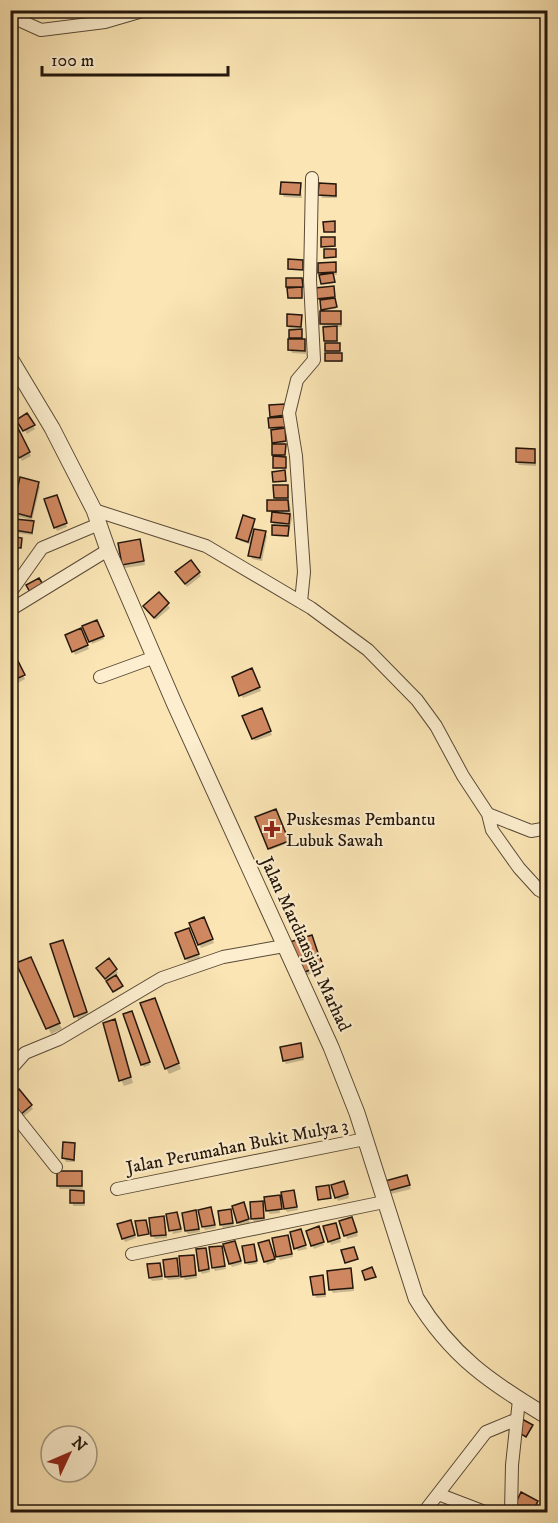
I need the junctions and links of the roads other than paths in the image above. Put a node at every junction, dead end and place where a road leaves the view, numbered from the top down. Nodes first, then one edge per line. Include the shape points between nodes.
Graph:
1 (146, 10) edge
2 (10, 16) edge
3 (312, 178) dead end
4 (10, 358) edge
5 (96, 517) junction
6 (108, 550) junction
7 (10, 593) edge
8 (301, 602) junction
9 (10, 610) edge
10 (154, 657) junction
11 (100, 677) dead end
12 (488, 814) junction
13 (548, 828) edge
14 (548, 895) edge
15 (285, 946) junction
16 (10, 1070) edge
17 (10, 1109) edge
18 (365, 1140) junction
19 (56, 1167) dead end
20 (117, 1189) dead end
21 (384, 1202) junction
22 (132, 1254) dead end
23 (519, 1400) junction
24 (548, 1417) edge
25 (515, 1420) junction
26 (438, 1494) junction
27 (424, 1512) edge
28 (484, 1512) edge
29 (511, 1512) edge

1 - 2 street via 105,22 40,30
3 - 8 street via 310,280 314,360 297,380 289,413 296,456
4 - 5 street, Jalan Mardiansjah Marhad via 52,428
5 - 6 street, Jalan Mardiansjah Marhad
5 - 7 street via 42,548
5 - 8 street via 206,546
6 - 9 street
6 - 10 street, Jalan Mardiansjah Marhad
8 - 12 street via 368,650 417,700
10 - 11 street
10 - 15 street, Jalan Mardiansjah Marhad
12 - 13 street via 531,831
12 - 14 street via 492,830 526,875
15 - 16 street via 223,957 162,978 59,1039 25,1053
15 - 18 street, Jalan Mardiansjah Marhad via 331,1047
17 - 19 street
18 - 20 street, Jalan Perumahan Bukit Mulya 3
18 - 21 street, Jalan Mardiansjah Marhad
21 - 22 street
21 - 23 street, Jalan Mardiansjah Marhad via 408,1278 428,1317 469,1365
23 - 24 street, Jalan Mardiansjah Marhad
23 - 25 street
25 - 26 street via 486,1432
25 - 29 street
26 - 27 street
26 - 28 street

